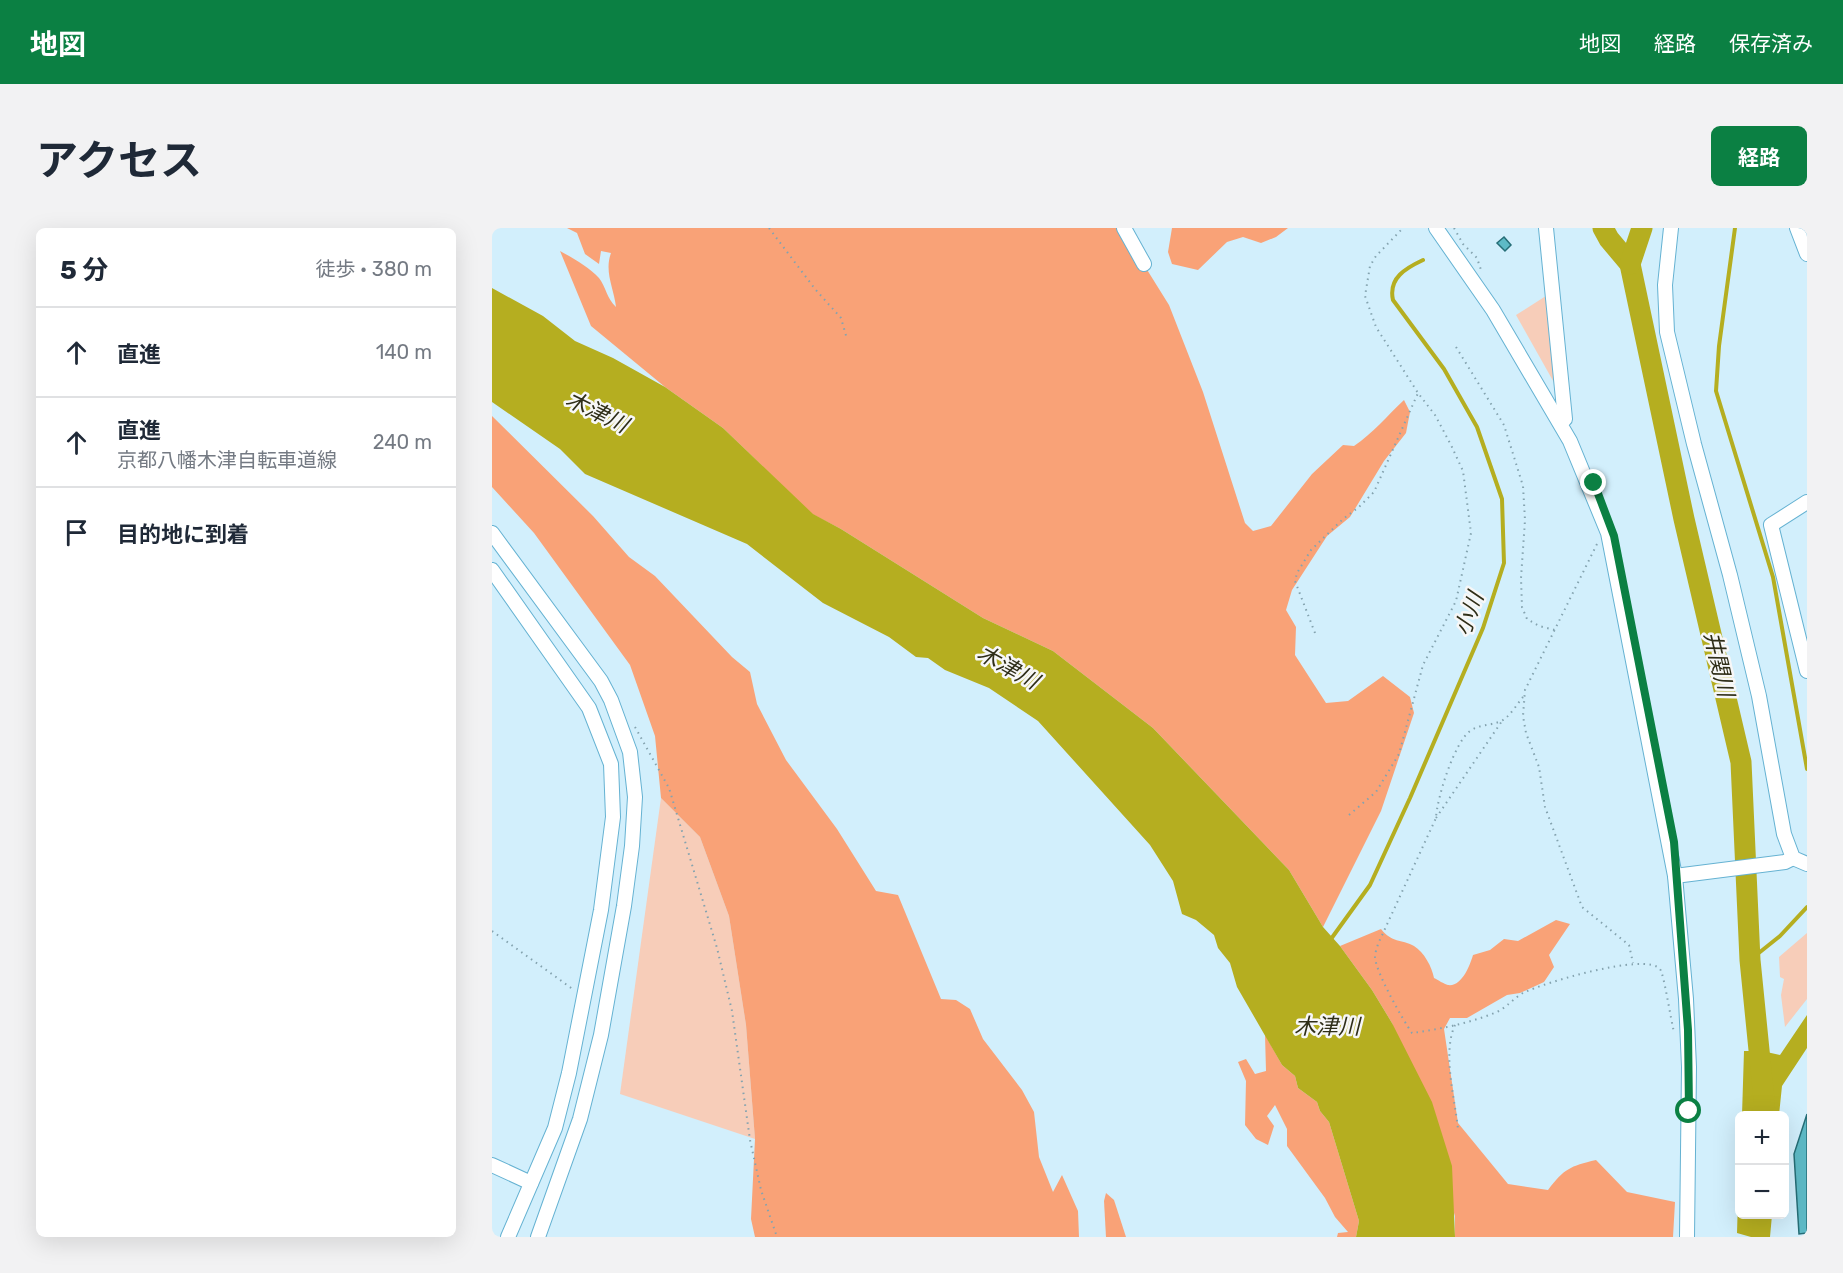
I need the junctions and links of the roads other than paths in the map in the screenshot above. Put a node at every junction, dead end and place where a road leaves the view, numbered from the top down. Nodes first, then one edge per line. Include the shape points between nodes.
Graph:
1 (1124, 228) edge
2 (1436, 228) edge
3 (1546, 228) edge
4 (1671, 228) edge
5 (1799, 229) edge
6 (1807, 254) edge
7 (1144, 264) dead end
8 (1560, 423) junction
9 (1807, 501) edge
10 (492, 533) edge
11 (492, 570) edge
12 (1806, 663) edge
13 (1789, 860) junction
14 (1807, 864) edge
15 (1677, 875) junction
16 (492, 1165) edge
17 (531, 1184) junction
18 (508, 1237) edge
19 (538, 1237) edge
20 (1687, 1237) edge

1 - 7 street
2 - 8 street via 1493,310
3 - 8 street via 1566,419
4 - 13 street via 1665,285 1667,332 1759,696
5 - 6 street
8 - 15 street via 1605,525
9 - 12 street via 1771,525
10 - 19 street via 601,681 630,752 635,797 624,906 601,1035 580,1119
11 - 17 street via 589,708 611,764 613,817 601,910 555,1128
13 - 14 street
13 - 15 street
15 - 20 street via 1689,1058
16 - 17 street
17 - 18 street

